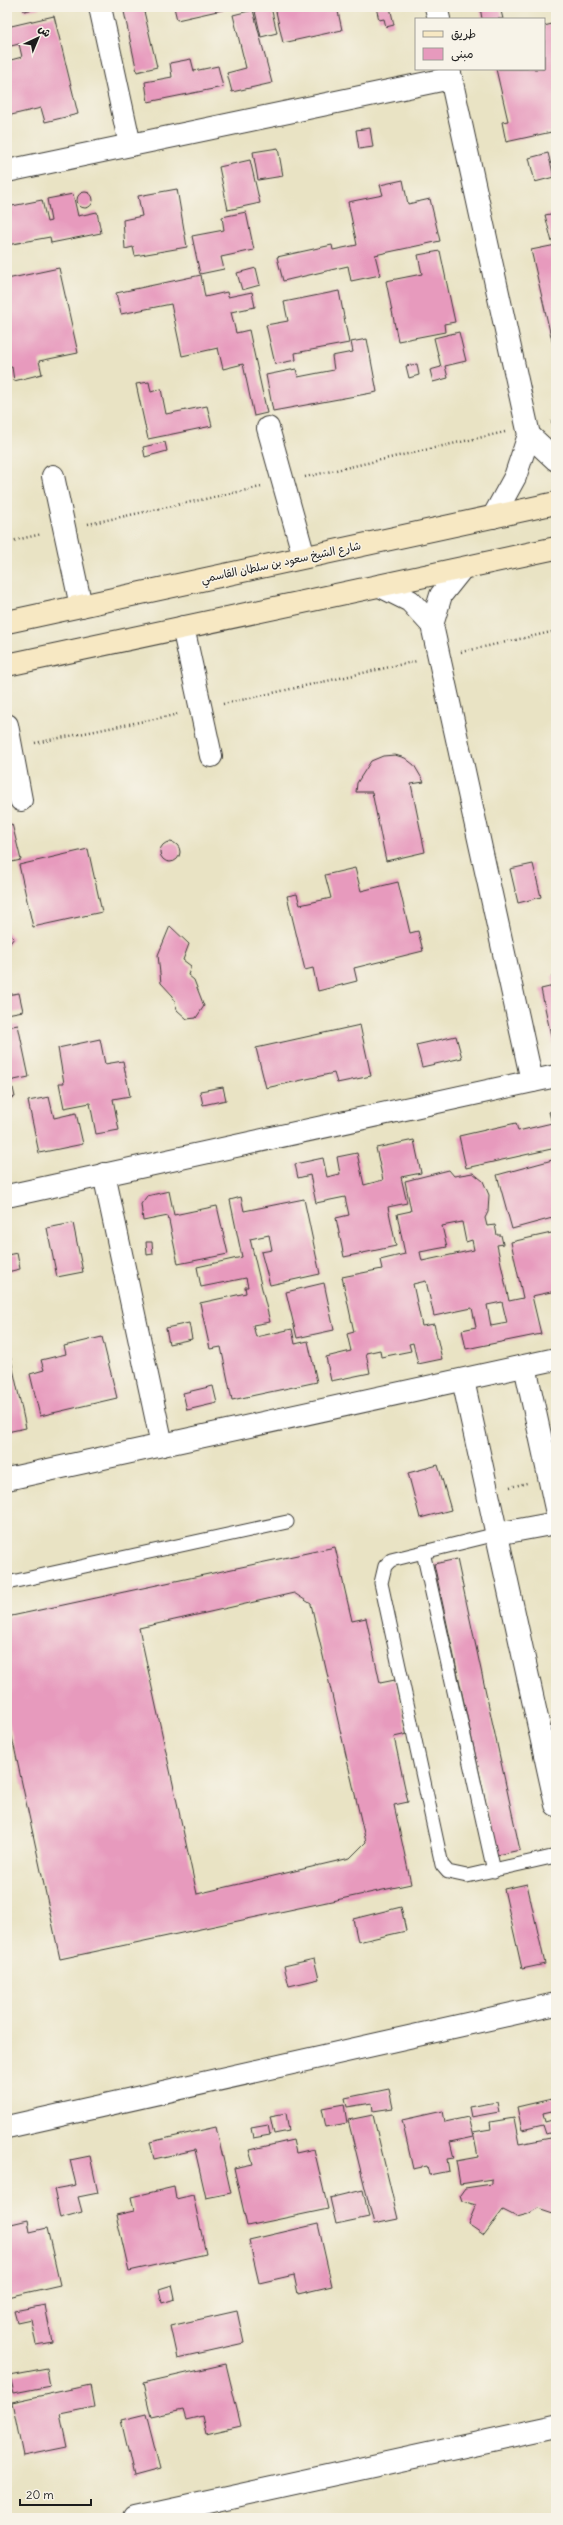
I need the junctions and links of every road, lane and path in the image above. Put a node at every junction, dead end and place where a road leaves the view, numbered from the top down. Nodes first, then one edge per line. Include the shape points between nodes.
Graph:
1 (100, 7) edge
2 (436, 7) edge
3 (438, 18) edge
4 (450, 73) edge
5 (130, 145) junction
6 (7, 171) edge
7 (268, 428) dead end
8 (530, 435) junction
9 (556, 460) edge
10 (53, 476) dead end
11 (556, 503) edge
12 (493, 517) junction
13 (556, 548) edge
14 (304, 557) junction
15 (461, 570) junction
16 (380, 586) junction
17 (81, 606) junction
18 (7, 622) edge
19 (432, 625) junction
20 (183, 627) junction
21 (556, 630) edge
22 (439, 656) junction
23 (7, 665) edge
24 (200, 709) junction
25 (7, 725) edge
26 (11, 748) junction
27 (211, 756) dead end
28 (21, 800) dead end
29 (556, 1076) edge
30 (532, 1081) junction
31 (104, 1174) junction
32 (7, 1196) edge
33 (556, 1360) edge
34 (525, 1366) junction
35 (463, 1380) junction
36 (162, 1445) junction
37 (549, 1478) junction
38 (7, 1479) edge
39 (486, 1492) junction
40 (556, 1509) edge
41 (287, 1522) dead end
42 (556, 1523) edge
43 (497, 1534) junction
44 (422, 1552) junction
45 (7, 1583) edge
46 (556, 1805) edge
47 (556, 1856) edge
48 (494, 1871) junction
49 (556, 2004) edge
50 (7, 2127) edge
51 (556, 2426) edge
52 (135, 2518) edge

1 - 5 street
2 - 3 street
4 - 5 street
4 - 8 street
5 - 6 street
7 - 14 street
8 - 9 street
8 - 12 street via 515,477
10 - 17 street
11 - 12 main road, شارع الشيخ سعود بن سلطان القاسمي
12 - 14 main road, شارع الشيخ سعود بن سلطان القاسمي
13 - 15 main road
14 - 17 main road, شارع الشيخ سعود بن سلطان القاسمي
15 - 16 main road
15 - 19 street via 441,595
16 - 19 street via 410,601
16 - 20 main road
17 - 18 main road, شارع الشيخ سعود بن سلطان القاسمي
19 - 22 street
20 - 23 main road
20 - 24 street
21 - 22 path
22 - 24 path
22 - 30 street
24 - 26 path
24 - 27 street
25 - 26 street
26 - 28 street
29 - 30 street
30 - 31 street
31 - 32 street
31 - 36 street
33 - 34 street
34 - 35 street
34 - 37 street
35 - 36 street
35 - 39 street
36 - 38 street
37 - 39 path
37 - 40 street
39 - 43 street
41 - 45 lane
42 - 43 street
43 - 44 lane
43 - 46 street
44 - 48 lane
44 - 48 lane via 391,1560 385,1566 381,1582 438,1856 448,1872 457,1876
47 - 48 lane
49 - 50 street
51 - 52 street

